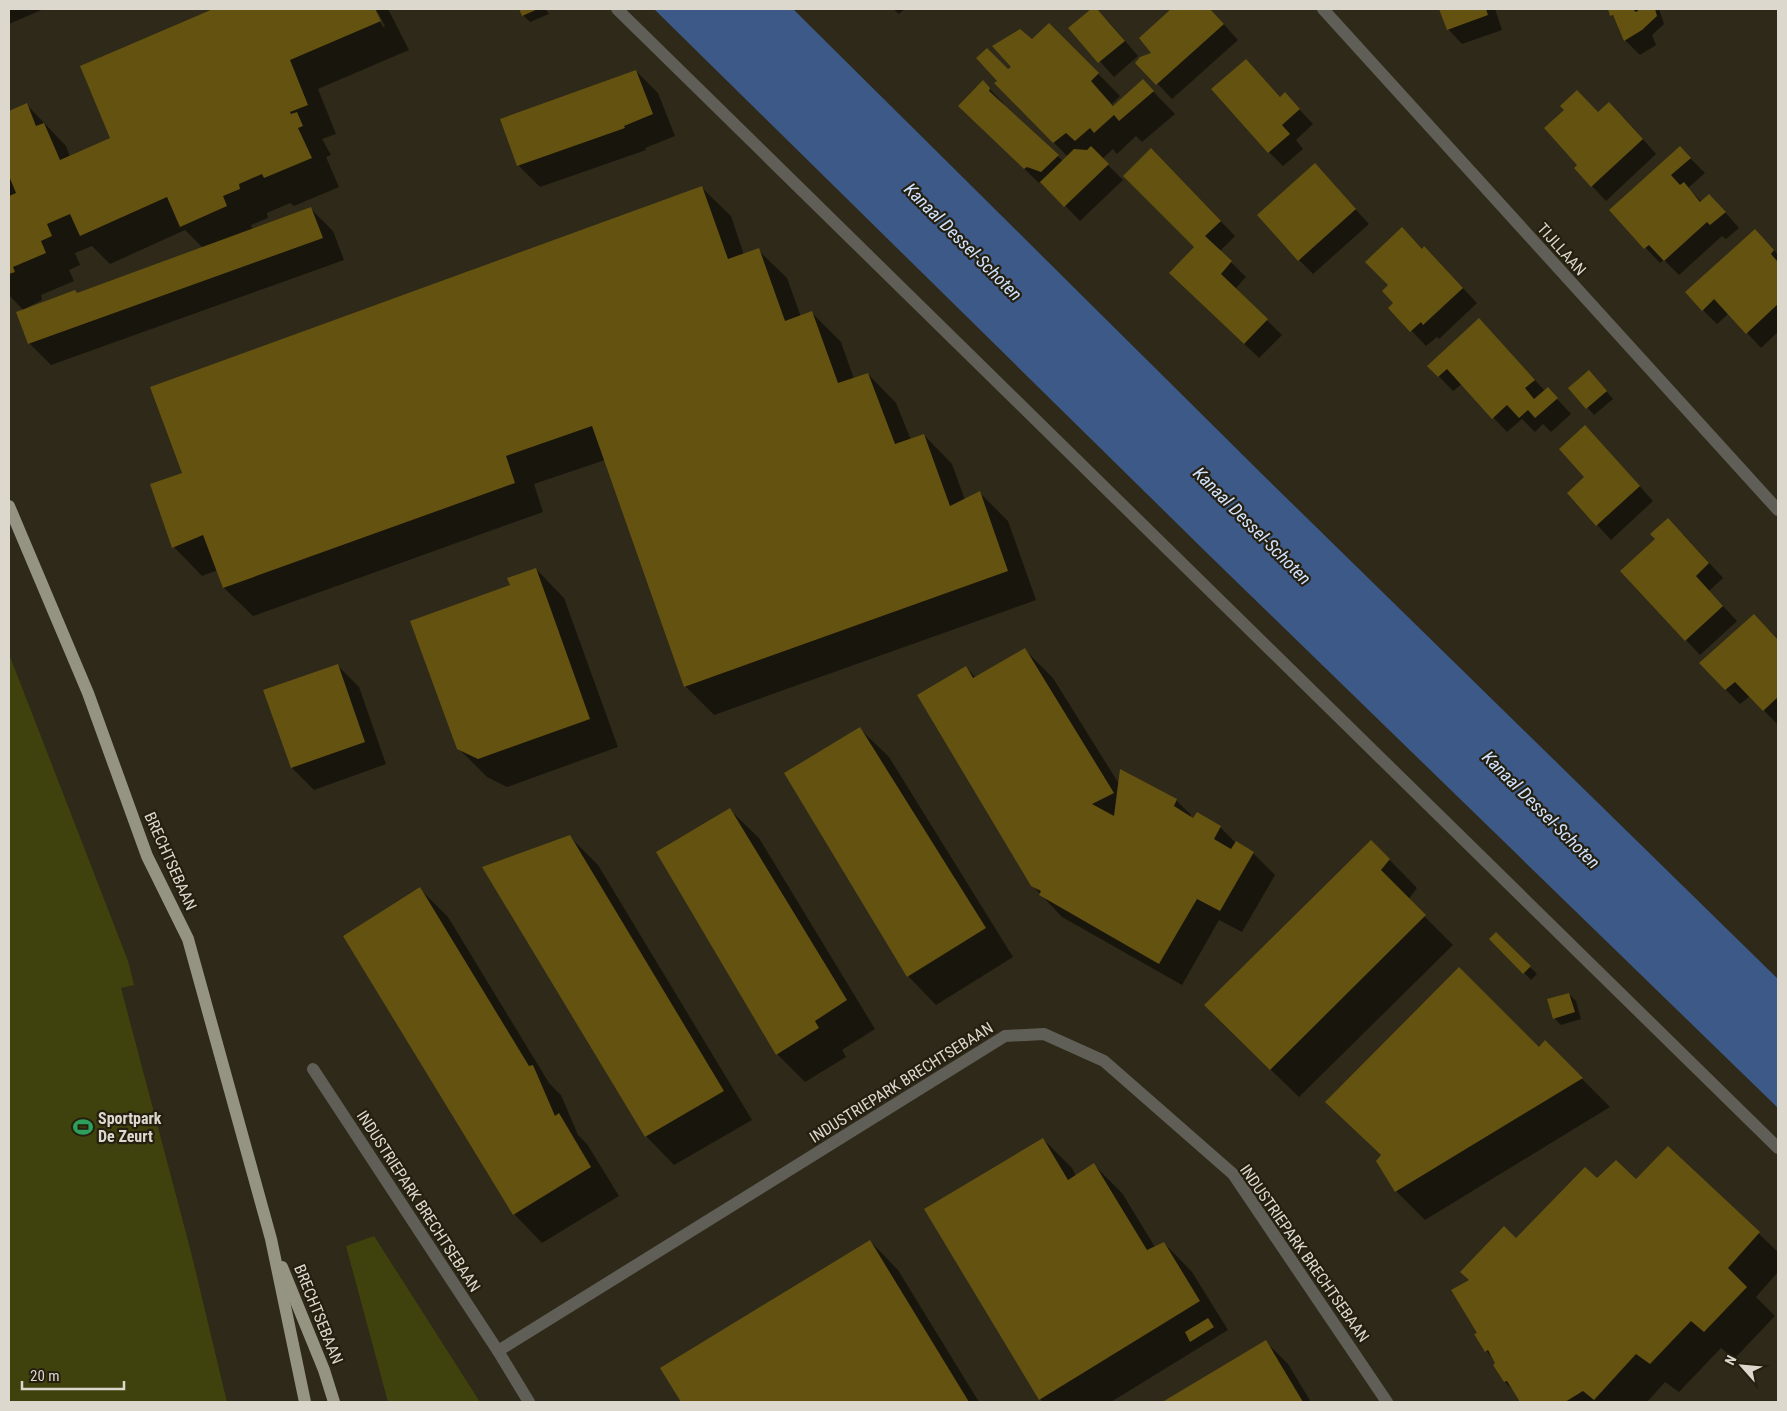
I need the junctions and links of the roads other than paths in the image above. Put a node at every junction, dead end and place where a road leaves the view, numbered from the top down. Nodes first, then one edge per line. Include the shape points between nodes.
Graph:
1 (617, 9) edge
2 (1323, 9) edge
3 (9, 506) edge
4 (1778, 510) edge
5 (313, 1069) dead end
6 (1778, 1148) edge
7 (271, 1240) junction
8 (498, 1351) junction
9 (305, 1402) edge
10 (334, 1402) edge
11 (529, 1402) edge
12 (1387, 1402) edge

1 - 6 street
2 - 4 street, TIJLLAAN
3 - 7 main road, BRECHTSEBAAN via 88,693 147,856 188,939
5 - 8 street, INDUSTRIEPARK BRECHTSEBAAN
7 - 9 main road, BRECHTSEBAAN
7 - 10 main road, BRECHTSEBAAN
8 - 11 street, INDUSTRIEPARK BRECHTSEBAAN
8 - 12 street, INDUSTRIEPARK BRECHTSEBAAN via 1006,1036 1044,1034 1104,1061 1233,1174

